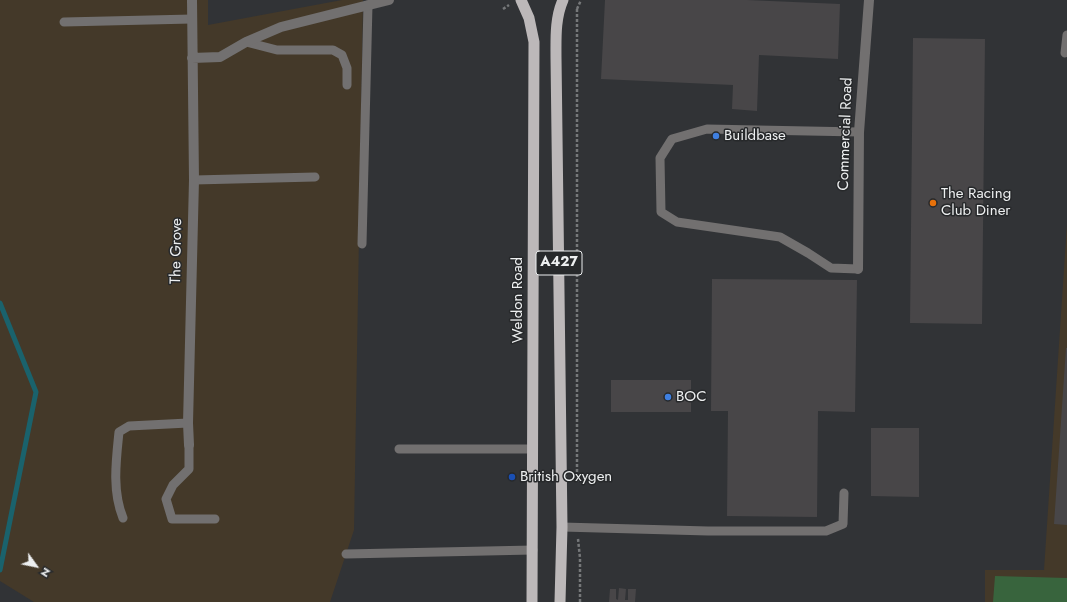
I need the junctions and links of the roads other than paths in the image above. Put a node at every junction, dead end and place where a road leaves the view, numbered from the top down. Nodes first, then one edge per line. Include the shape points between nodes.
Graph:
1 (192, 0) edge
2 (389, 0) edge
3 (521, 0) edge
4 (563, 0) edge
5 (869, 0) edge
6 (368, 6) junction
7 (192, 19) junction
8 (64, 22) dead end
9 (1067, 35) edge
10 (246, 42) junction
11 (1065, 53) dead end
12 (192, 58) junction
13 (347, 85) dead end
14 (859, 132) junction
15 (316, 176) dead end
16 (194, 180) junction
17 (362, 244) dead end
18 (858, 270) joint
19 (188, 423) junction
20 (189, 446) joint
21 (533, 448) junction
22 (399, 449) dead end
23 (844, 493) dead end
24 (123, 518) dead end
25 (216, 519) dead end
26 (562, 527) junction
27 (532, 550) junction
28 (346, 554) dead end
29 (532, 602) edge
30 (560, 602) edge

1 - 7 street, The Grove
2 - 6 street
3 - 21 highway, Weldon Road / A427 via 529,18 534,42
4 - 26 highway, A427 via 556,30
5 - 14 street, Commercial Road
6 - 10 street via 281,27
6 - 17 lane
7 - 8 lane
7 - 12 street, The Grove
9 - 11 lane
10 - 12 street via 220,57
10 - 13 lane via 277,50 333,50 342,55 348,68
12 - 16 street, The Grove
14 - 18 street, Commercial Road
14 - 18 lane via 707,128 672,139 660,158 661,212 677,222 780,237 831,268
15 - 16 lane
16 - 19 street, The Grove
19 - 20 street, The Grove
19 - 24 lane via 129,426 119,432 115,475 119,508
20 - 25 lane via 189,469 173,485 166,499 172,519
21 - 22 lane
21 - 27 highway, Weldon Road / A427
23 - 26 lane via 843,524 826,531
26 - 30 highway, A427
27 - 28 lane
27 - 29 highway, Weldon Road / A427

